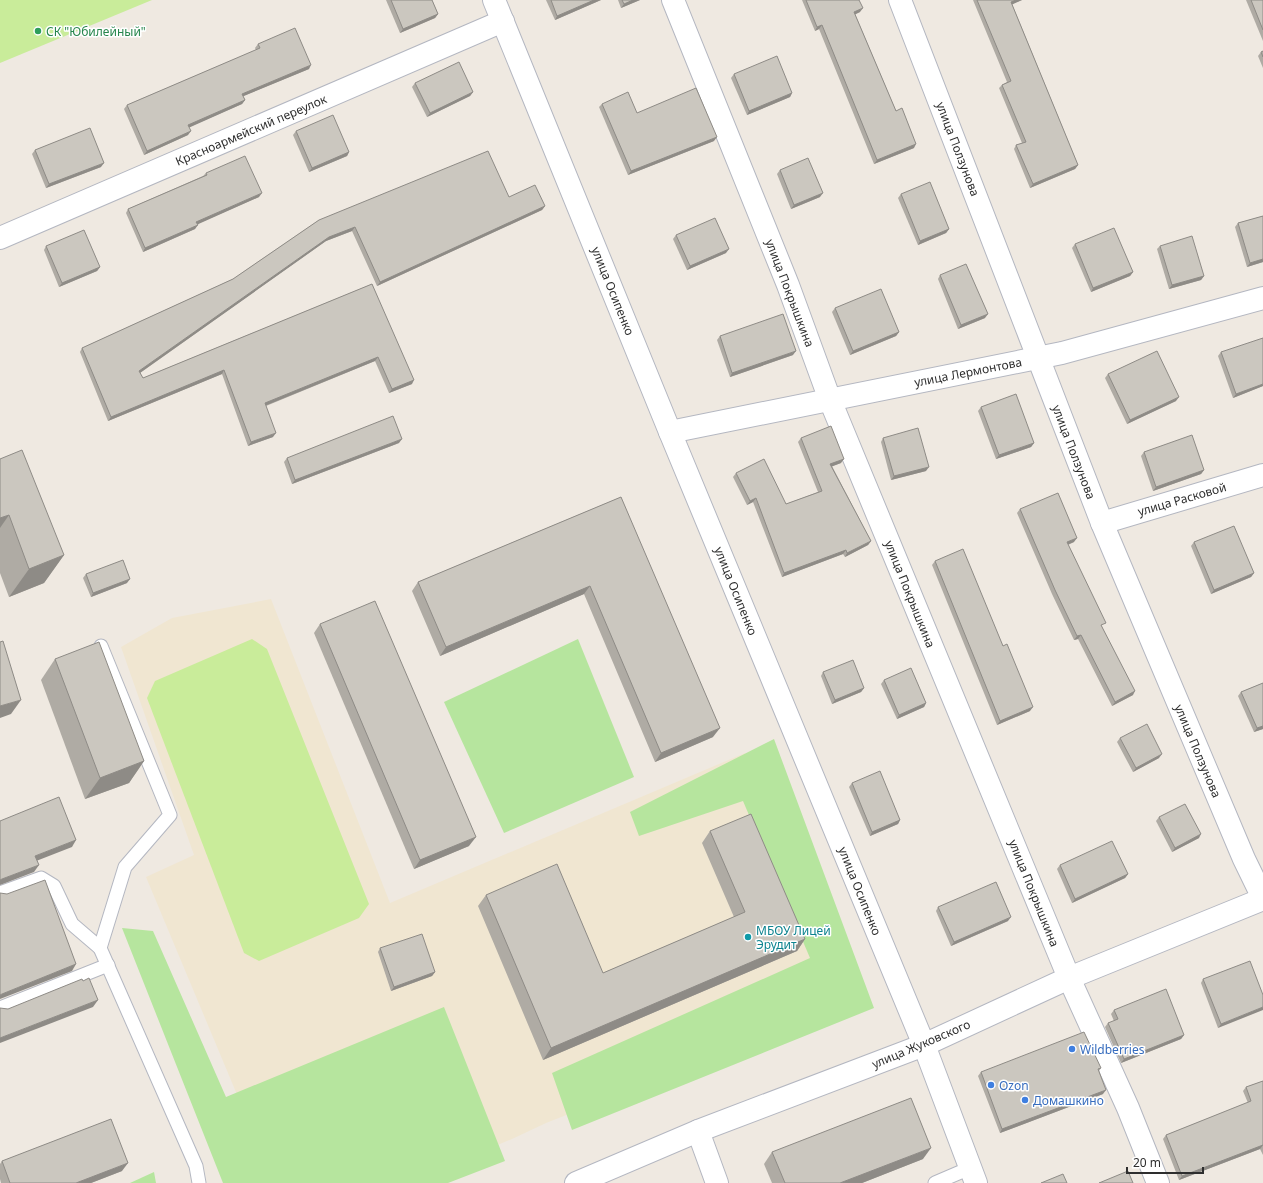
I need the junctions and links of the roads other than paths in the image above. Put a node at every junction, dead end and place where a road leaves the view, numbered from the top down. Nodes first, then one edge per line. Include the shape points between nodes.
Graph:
1 (494, 0) edge
2 (673, 0) edge
3 (900, 0) edge
4 (503, 21) junction
5 (0, 238) edge
6 (1263, 298) edge
7 (1038, 358) junction
8 (830, 400) junction
9 (670, 432) junction
10 (1263, 475) edge
11 (1102, 523) junction
12 (101, 646) edge
13 (0, 893) edge
14 (1263, 898) edge
15 (100, 948) junction
16 (108, 965) junction
17 (1069, 978) junction
18 (0, 1008) edge
19 (924, 1045) junction
20 (698, 1131) junction
21 (973, 1176) edge
22 (199, 1183) edge
23 (576, 1183) edge
24 (717, 1183) edge
25 (935, 1183) edge
26 (1158, 1183) edge

1 - 4 street, улица Осипенко
2 - 8 street, улица Покрышкина via 788,286
3 - 7 street, улица Ползунова
4 - 5 street, Красноармейский переулок
4 - 9 street, улица Осипенко
6 - 7 street, улица Лермонтова
7 - 8 street, улица Лермонтова
7 - 11 street, улица Ползунова
8 - 9 street, улица Лермонтова
8 - 17 street, улица Покрышкина
9 - 19 street, улица Осипенко
10 - 11 street, улица Расковой
11 - 14 street, улица Ползунова via 1244,859
12 - 15 lane via 170,816 125,867
13 - 15 lane via 41,878 54,886 72,924
14 - 17 street, улица Жуковского
15 - 16 lane
16 - 18 lane
16 - 22 lane via 196,1166
17 - 19 street, улица Жуковского
17 - 26 street, улица Покрышкина via 1128,1108
19 - 20 street, улица Жуковского
19 - 21 street, улица Осипенко
20 - 23 street, улица Жуковского
20 - 24 street
21 - 25 lane

